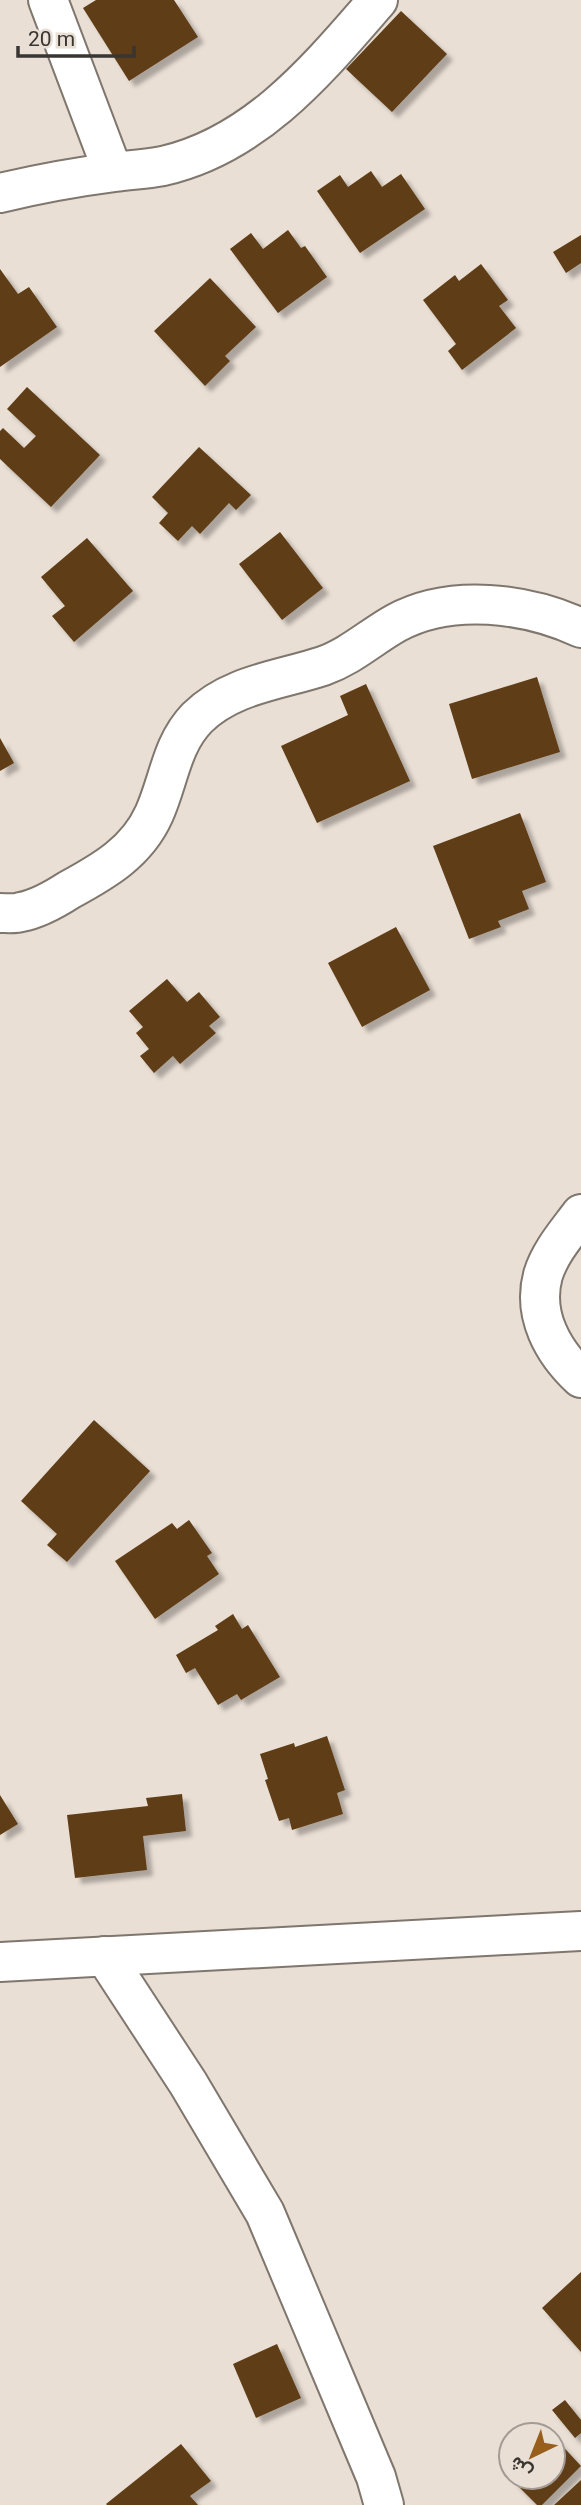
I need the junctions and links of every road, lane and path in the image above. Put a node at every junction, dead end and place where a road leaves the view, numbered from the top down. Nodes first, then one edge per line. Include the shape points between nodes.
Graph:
1 (48, 0) edge
2 (378, 0) edge
3 (113, 172) junction
4 (0, 194) edge
5 (581, 628) edge
6 (0, 913) edge
7 (581, 1214) edge
8 (581, 1378) edge
9 (581, 1931) edge
10 (105, 1956) junction
11 (0, 1962) edge
12 (384, 2505) edge

1 - 3 street
2 - 3 street via 313,72 237,137 203,154 162,166
3 - 4 street
5 - 6 street via 505,606 450,606 419,612 325,665 231,695 212,705 185,732 154,814 110,869 50,901 21,912
7 - 8 street via 557,1247 544,1274 539,1300 555,1350
9 - 10 street
10 - 11 street
10 - 12 street via 265,2213

